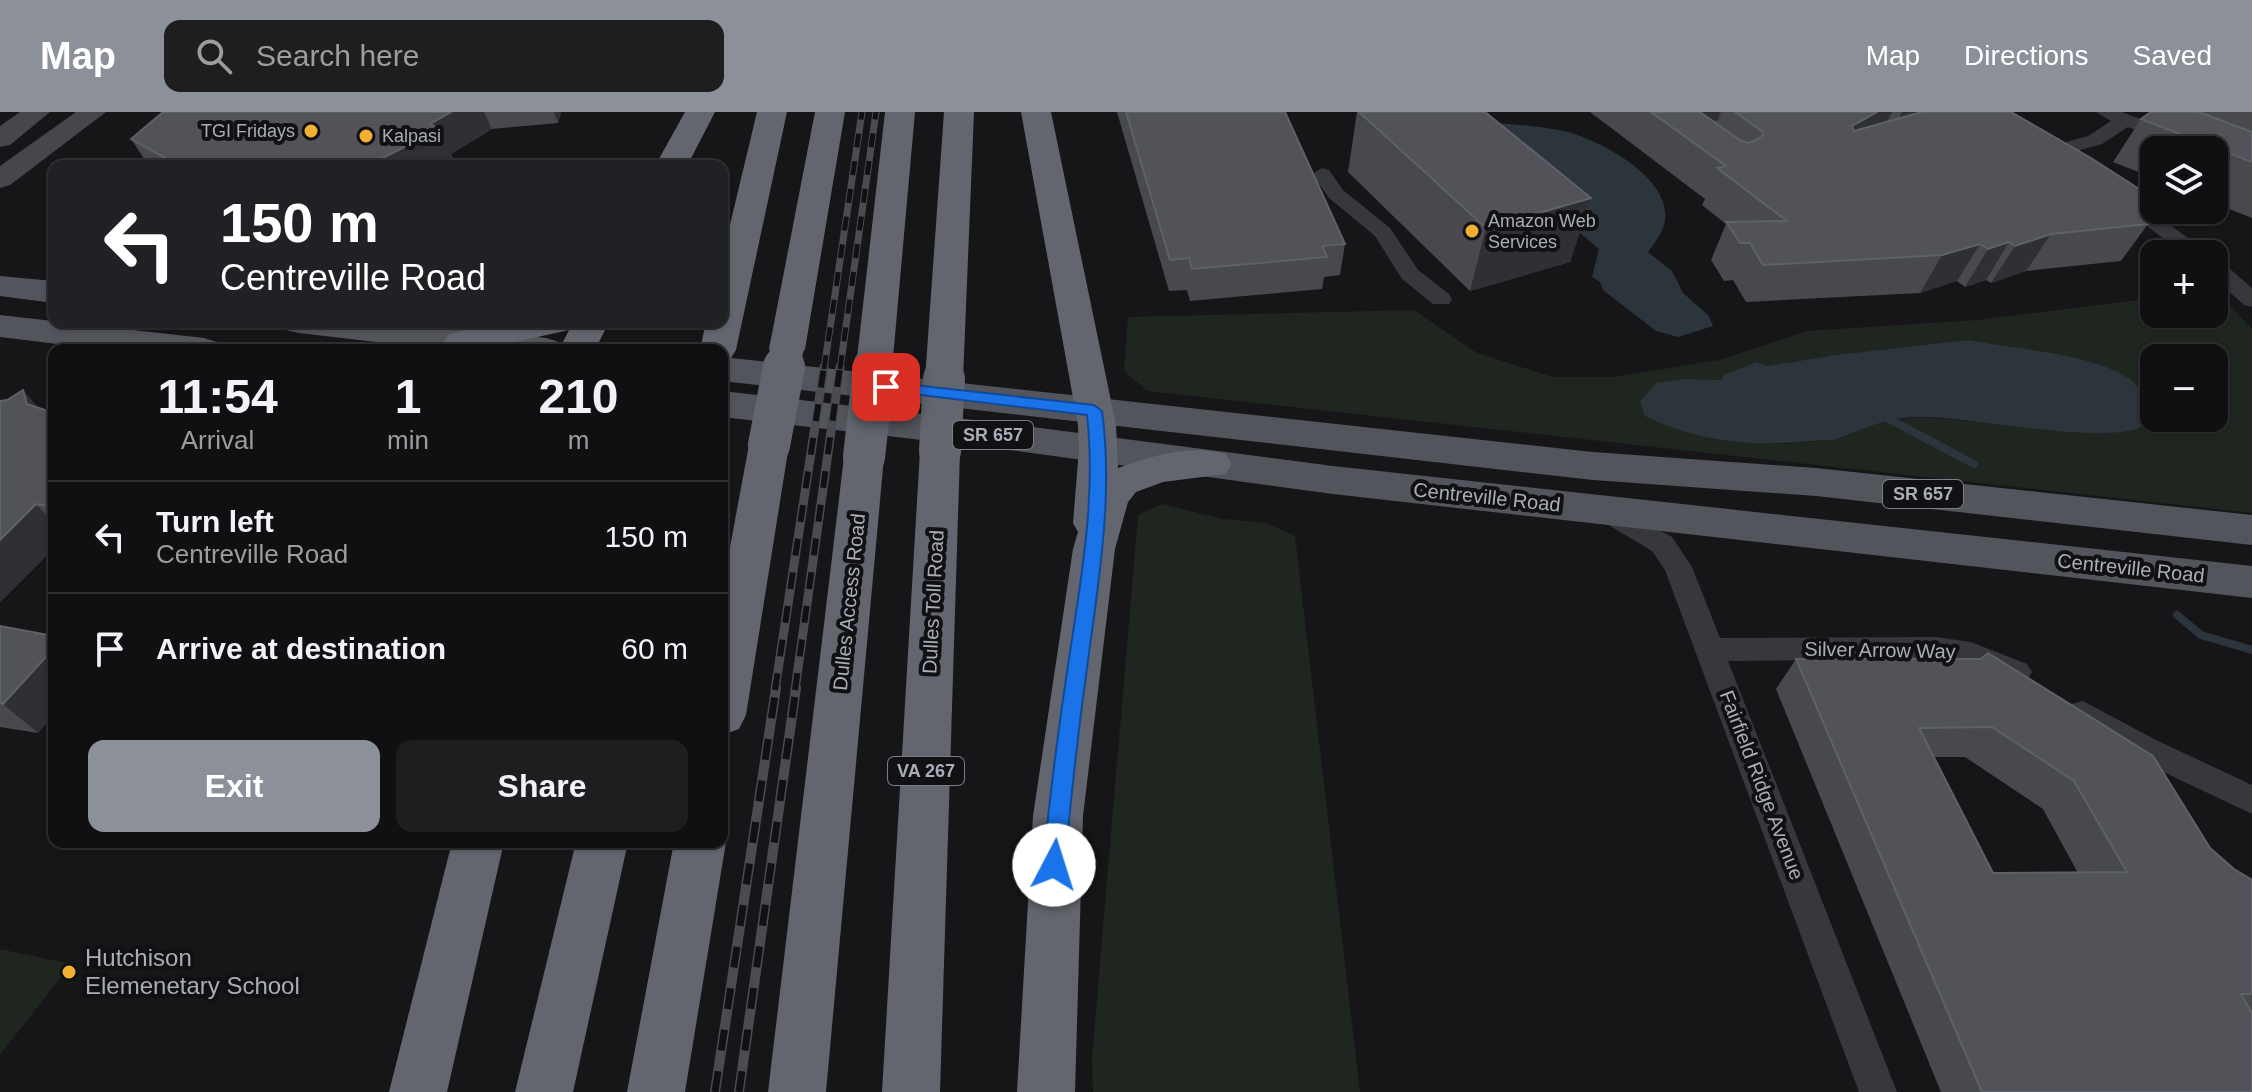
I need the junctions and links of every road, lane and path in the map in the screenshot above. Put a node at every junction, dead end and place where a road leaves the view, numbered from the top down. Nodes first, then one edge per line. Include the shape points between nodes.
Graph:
1 (37, 112) edge
2 (93, 112) edge
3 (700, 112) edge
4 (772, 112) edge
5 (830, 112) edge
6 (900, 112) edge
7 (908, 112) edge
8 (959, 112) edge
9 (1036, 112) edge
10 (2106, 112) edge
11 (2126, 120) junction
12 (2168, 136) edge
13 (0, 139) edge
14 (2044, 148) junction
15 (896, 151) junction
16 (674, 160) edge
17 (2076, 167) edge
18 (1322, 174) dead end
19 (0, 179) edge
20 (2098, 181) edge
21 (2179, 240) edge
22 (2228, 279) edge
23 (0, 286) edge
24 (48, 291) edge
25 (1441, 299) dead end
26 (2252, 300) edge
27 (728, 306) edge
28 (0, 326) edge
29 (348, 328) edge
30 (528, 328) edge
31 (462, 342) junction
32 (153, 344) edge
33 (483, 344) edge
34 (728, 370) edge
35 (728, 404) edge
36 (1096, 430) junction
37 (1212, 464) junction
38 (1605, 510) junction
39 (2252, 530) edge
40 (1094, 549) junction
41 (2252, 582) edge
42 (1710, 650) junction
43 (728, 681) edge
44 (2252, 800) edge
45 (477, 848) edge
46 (601, 848) edge
47 (699, 848) edge
48 (418, 1092) edge
49 (544, 1092) edge
50 (656, 1092) edge
51 (797, 1092) edge
52 (911, 1092) edge
53 (1046, 1092) edge
54 (1878, 1092) edge

1 - 13 street
2 - 19 street
3 - 16 highway
4 - 27 highway
5 - 43 highway, bridge
6 - 15 highway, Dulles Access Road
7 - 15 highway
8 - 52 highway, Dulles Toll Road / VA 267, bridge
9 - 36 highway
10 - 11 street
10 - 14 street
11 - 12 street
11 - 14 street via 2095,140
14 - 17 street
15 - 51 highway, Dulles Access Road, bridge
18 - 25 street via 1336,194 1383,232 1410,274
20 - 21 street
22 - 26 street
23 - 24 main road
28 - 32 main road
29 - 31 main road
30 - 31 highway
31 - 33 main road
34 - 36 main road, Centreville Road / SR 657
35 - 36 main road, Centreville Road / SR 657
36 - 37 main road, Centreville Road / SR 657
36 - 39 main road, Centreville Road / SR 657 via 1816,482
36 - 40 highway
37 - 38 main road, Centreville Road / SR 657
37 - 40 highway via 1159,468 1122,482 1109,497
38 - 41 main road, Centreville Road / SR 657
38 - 42 street, Fairfield Ridge Avenue via 1668,550
40 - 53 highway via 1058,816
42 - 44 street, Silver Arrow Way via 1955,649 1988,658 2145,749
42 - 54 street, Fairfield Ridge Avenue
45 - 48 highway
46 - 49 highway
47 - 50 highway

